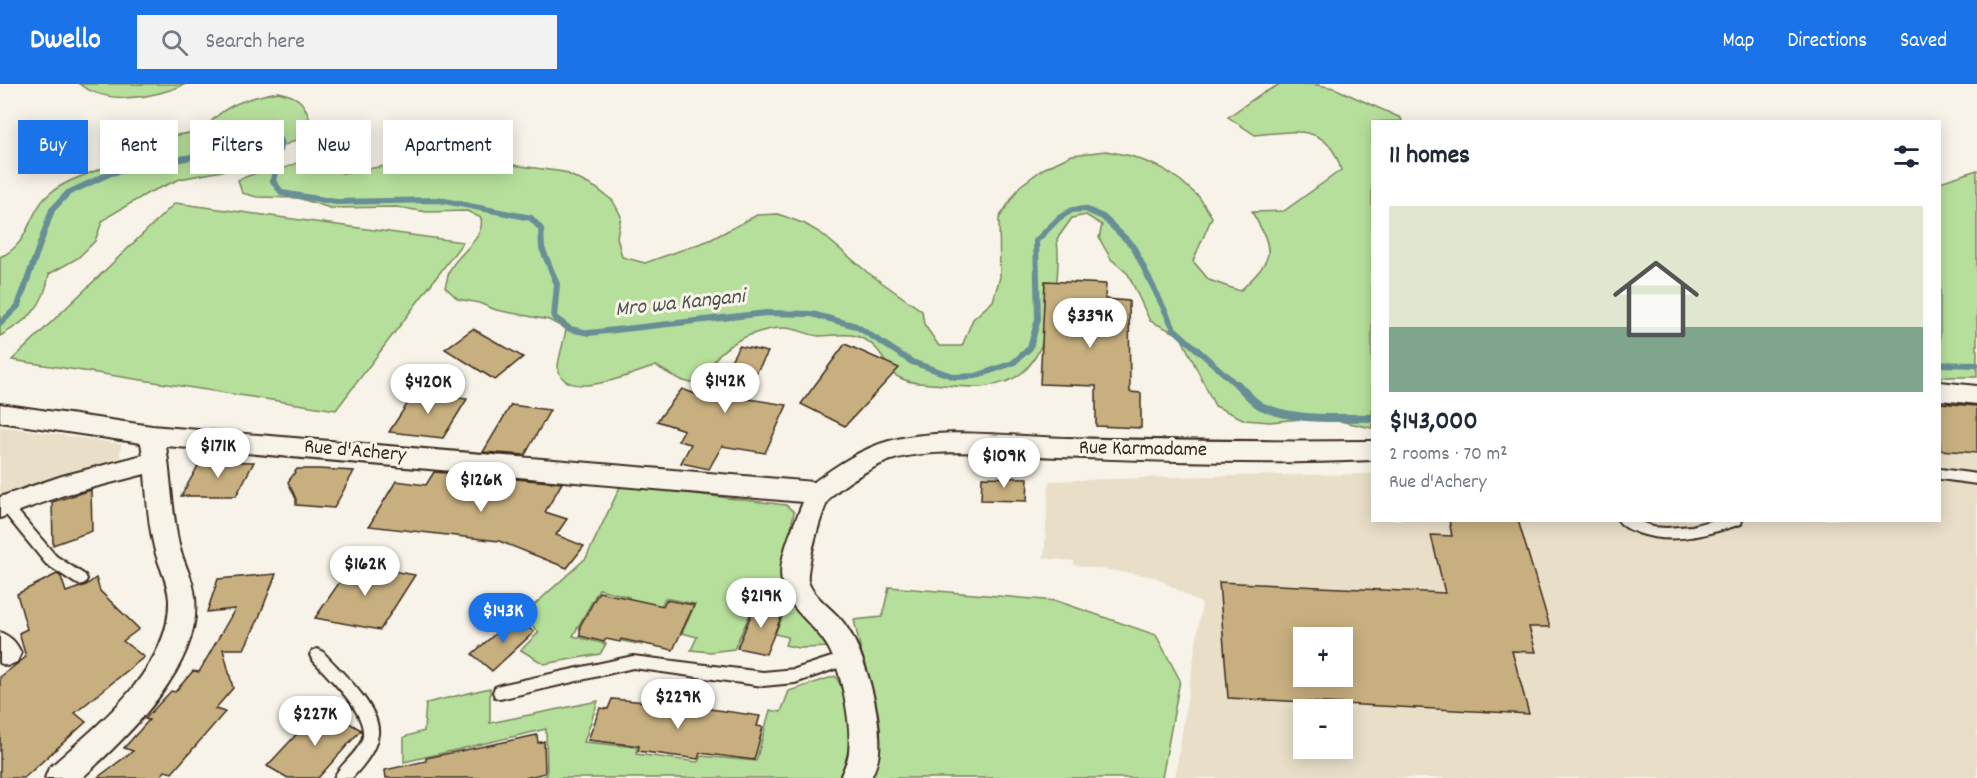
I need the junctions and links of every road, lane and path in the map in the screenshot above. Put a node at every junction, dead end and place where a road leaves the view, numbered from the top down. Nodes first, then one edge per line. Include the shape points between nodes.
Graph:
1 (1941, 391) edge
2 (1977, 395) edge
3 (0, 412) edge
4 (154, 448) junction
5 (1371, 451) edge
6 (1941, 474) edge
7 (1977, 479) edge
8 (818, 493) junction
9 (3, 507) edge
10 (1628, 522) edge
11 (1728, 522) edge
12 (80, 579) dead end
13 (316, 656) dead end
14 (847, 658) junction
15 (500, 692) dead end
16 (60, 778) edge
17 (342, 778) edge
18 (855, 778) edge

1 - 2 street
3 - 4 street, Rue d'Achery
4 - 8 street, Rue d'Achery
4 - 9 street
4 - 16 street via 167,546 183,604 176,633 166,659 133,709
5 - 8 street, Rue Karmadame via 959,445 899,448 844,473
6 - 7 lane
8 - 14 street via 799,550 795,582 837,637
9 - 12 lane via 51,560
10 - 11 lane via 1649,533 1678,534
13 - 17 lane via 360,706 371,727 369,739
14 - 15 lane via 795,676 763,679 633,662
14 - 18 street via 863,725 863,760

